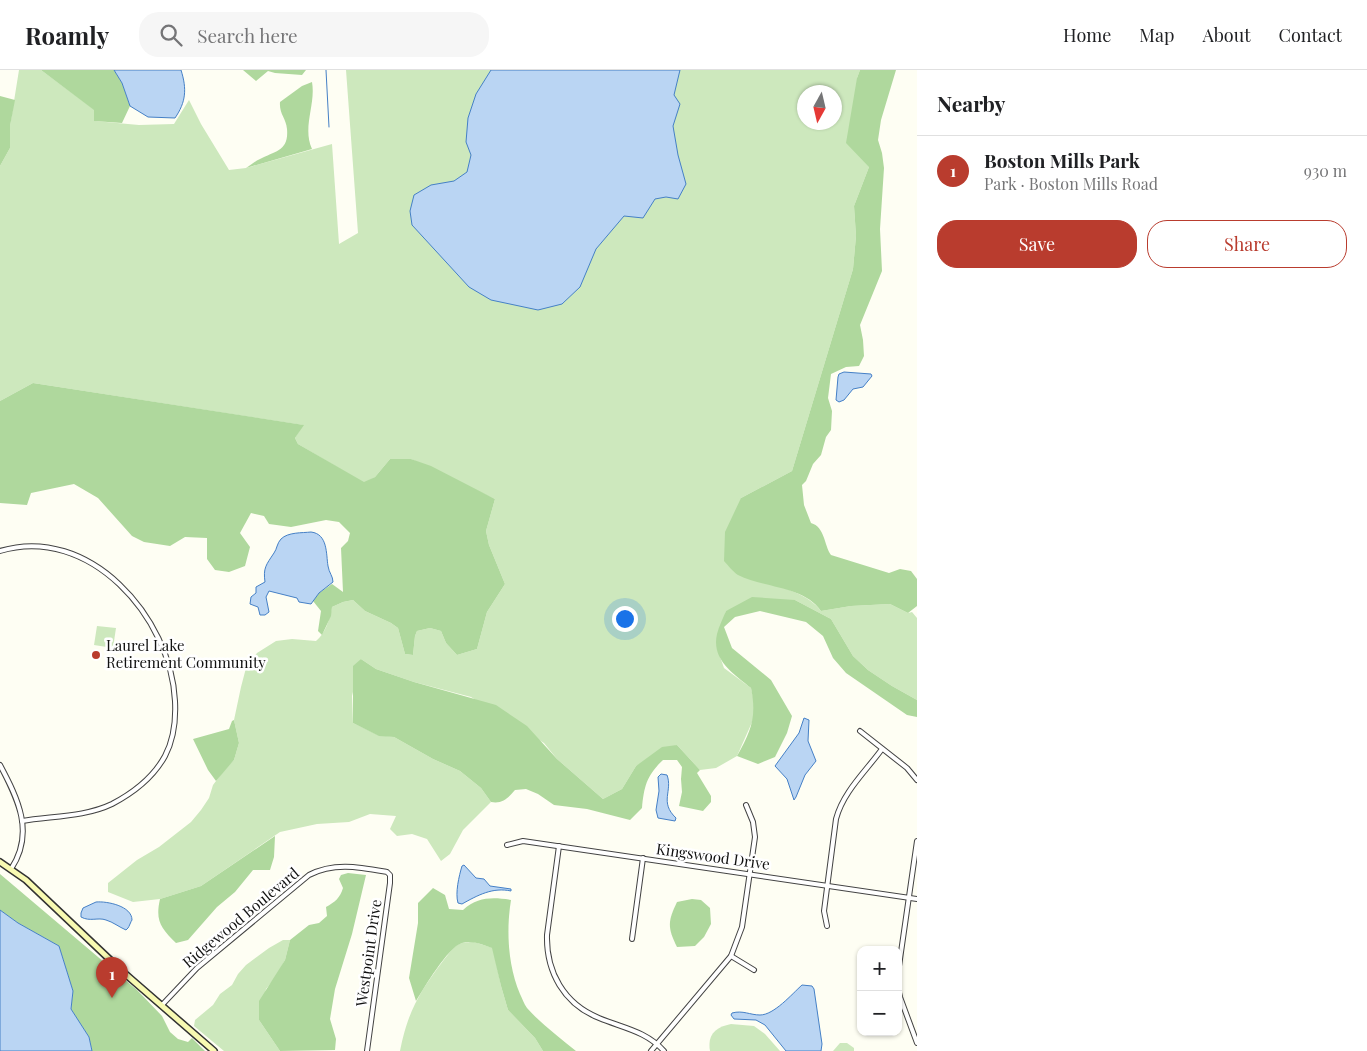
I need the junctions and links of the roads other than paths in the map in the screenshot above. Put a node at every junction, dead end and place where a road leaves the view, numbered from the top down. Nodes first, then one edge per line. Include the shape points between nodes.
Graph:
1 (0, 551) edge
2 (860, 731) dead end
3 (882, 749) junction
4 (0, 764) edge
5 (917, 780) edge
6 (746, 805) dead end
7 (22, 821) junction
8 (917, 841) edge
9 (507, 845) dead end
10 (559, 846) junction
11 (643, 858) junction
12 (0, 862) edge
13 (11, 869) junction
14 (375, 870) joint
15 (750, 874) junction
16 (827, 885) junction
17 (909, 897) junction
18 (917, 898) edge
19 (827, 926) dead end
20 (632, 939) dead end
21 (902, 946) edge
22 (731, 956) junction
23 (754, 970) dead end
24 (162, 1005) junction
25 (902, 1006) edge
26 (658, 1044) junction
27 (917, 1044) edge
28 (214, 1051) edge
29 (366, 1051) edge
30 (651, 1051) edge
31 (664, 1051) edge

1 - 7 street via 28,545 50,547 80,558 111,577 143,610 157,634 168,661 174,695 174,724 168,751 138,788 100,808
2 - 3 street
3 - 5 street
3 - 16 street via 839,807
4 - 7 street
6 - 15 street via 754,829
7 - 13 street via 21,850
8 - 17 street
9 - 10 street, Kingswood Drive via 523,841
10 - 11 street, Kingswood Drive
10 - 26 street via 547,935 549,963 556,980 571,1000 588,1014 639,1032
11 - 15 street, Kingswood Drive
11 - 20 street
12 - 13 street
13 - 24 street
14 - 24 street, Ridgewood Boulevard via 340,866 308,875 198,968
14 - 29 street, Westpoint Drive via 387,872 391,878
15 - 16 street, Kingswood Drive
15 - 22 street via 740,938
16 - 17 street, Kingswood Drive
16 - 19 street via 824,911
17 - 18 street, Kingswood Drive
17 - 21 street
22 - 23 street
22 - 26 street
24 - 28 street
25 - 27 street
26 - 30 street
26 - 31 street

